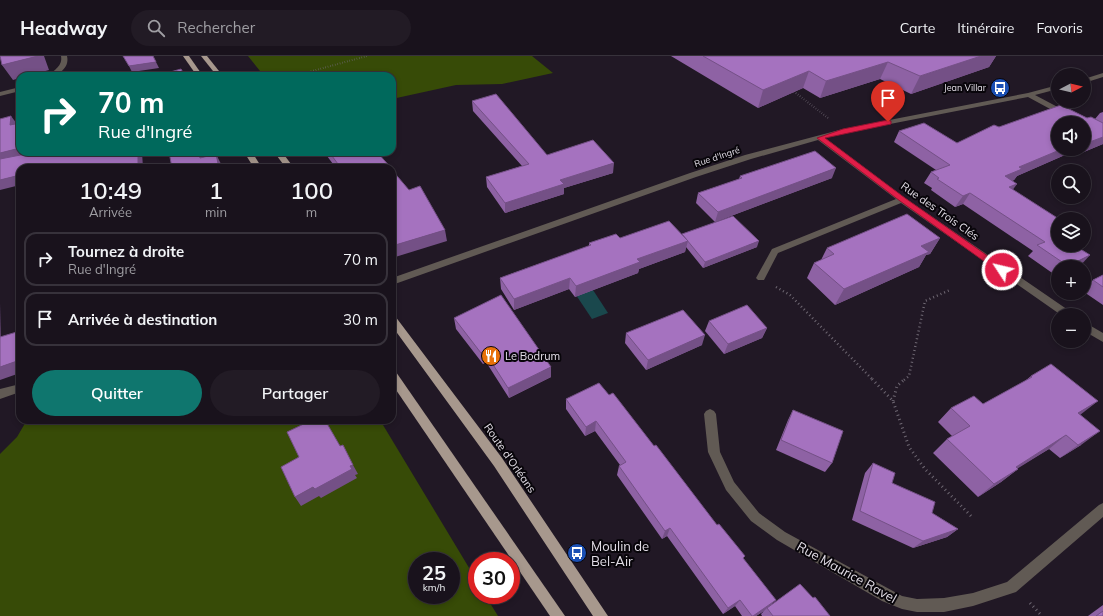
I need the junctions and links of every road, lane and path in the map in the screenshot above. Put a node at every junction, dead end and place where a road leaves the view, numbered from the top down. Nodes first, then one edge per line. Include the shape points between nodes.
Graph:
1 (64, 56) edge
2 (186, 56) edge
3 (204, 56) edge
4 (366, 56) edge
5 (57, 72) edge
6 (197, 72) edge
7 (217, 72) edge
8 (308, 72) edge
9 (1101, 78) edge
10 (1091, 80) edge
11 (790, 89) edge
12 (1051, 89) edge
13 (16, 90) edge
14 (0, 94) edge
15 (1029, 95) junction
16 (1068, 116) edge
17 (830, 119) dead end
18 (820, 138) junction
19 (902, 200) junction
20 (761, 278) dead end
21 (396, 281) edge
22 (950, 290) dead end
23 (790, 295) dead end
24 (1058, 308) edge
25 (396, 324) edge
26 (1091, 330) edge
27 (1103, 338) edge
28 (396, 381) edge
29 (16, 389) edge
30 (0, 394) edge
31 (893, 401) junction
32 (710, 414) dead end
33 (1103, 509) edge
34 (971, 516) dead end
35 (1030, 603) dead end
36 (558, 616) edge
37 (601, 616) edge
38 (1042, 616) edge

1 - 5 street via 61,69
2 - 6 main road
3 - 7 main road
4 - 8 path
9 - 10 street
11 - 17 path
12 - 15 street, Rue d'Ingré
13 - 14 street
15 - 16 street
15 - 18 street, Rue d'Ingré via 843,131
18 - 19 street, Rue des Trois Clés
18 - 21 street, Rue d'Ingré via 693,175
19 - 20 street via 775,251
19 - 24 street, Rue des Trois Clés
22 - 31 path via 925,301 909,376 897,386
23 - 31 path
25 - 37 main road, Route d'Orléans via 498,462
26 - 27 street
28 - 36 main road
29 - 30 street
31 - 34 path via 908,447 925,469
32 - 33 street, Rue Maurice Ravel via 714,452 730,486 755,517 781,536 905,604 931,606 958,603 1011,587
35 - 38 path

